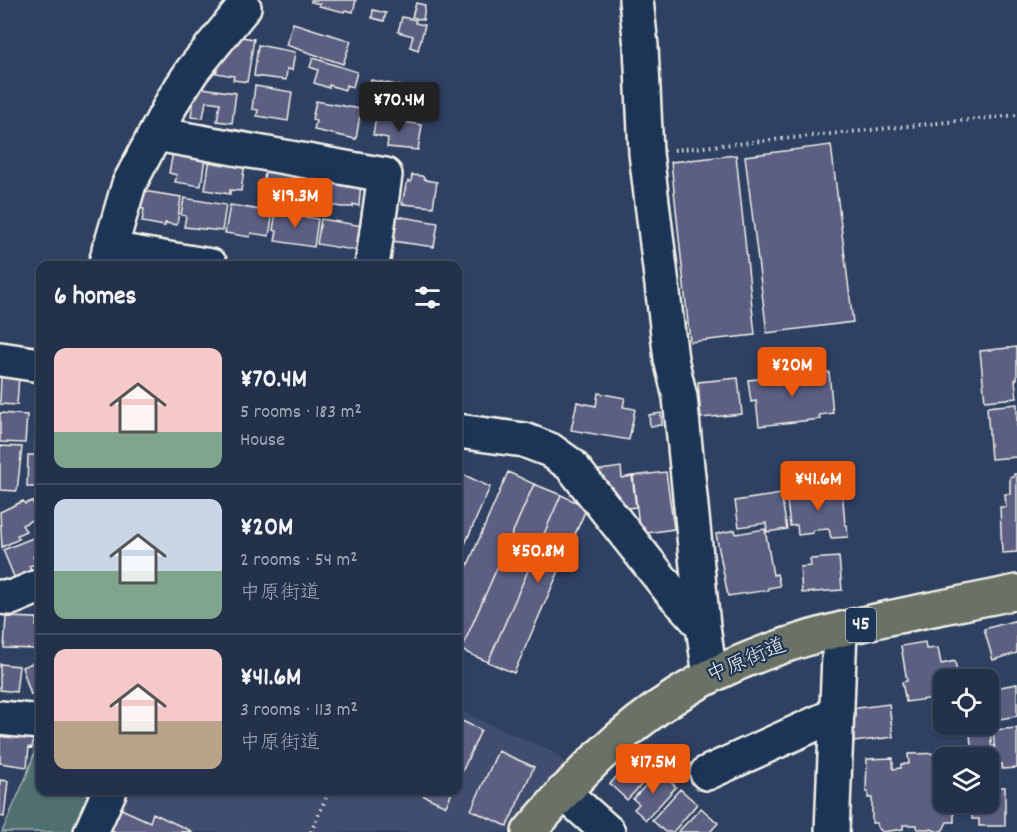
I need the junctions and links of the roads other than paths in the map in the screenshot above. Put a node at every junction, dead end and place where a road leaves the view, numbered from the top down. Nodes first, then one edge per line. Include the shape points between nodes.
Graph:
1 (636, 0) edge
2 (244, 7) dead end
3 (156, 134) junction
4 (107, 257) edge
5 (153, 261) edge
6 (373, 261) edge
7 (0, 359) edge
8 (36, 364) edge
9 (462, 432) edge
10 (36, 588) edge
11 (1017, 592) edge
12 (0, 597) edge
13 (702, 626) junction
14 (840, 630) junction
15 (710, 676) junction
16 (837, 714) junction
17 (0, 718) edge
18 (36, 722) edge
19 (706, 773) dead end
20 (563, 792) junction
21 (108, 795) edge
22 (91, 832) edge
23 (529, 832) edge
24 (608, 832) edge
25 (832, 832) edge

1 - 13 street via 646,153 671,359 680,397
2 - 3 street via 192,71
3 - 4 street via 129,184
3 - 6 street via 385,175
4 - 5 street
7 - 8 street
9 - 13 street via 524,440 550,450 571,465
10 - 12 street via 11,598
11 - 14 main road, 中原街道 / 45
13 - 15 street
14 - 15 main road, 中原街道 / 45 via 765,652
14 - 16 street
15 - 20 main road, 中原街道 / 45 via 636,723
16 - 19 street
16 - 25 street
17 - 18 street
20 - 23 main road, 中原街道 / 45
20 - 24 street
21 - 22 street

